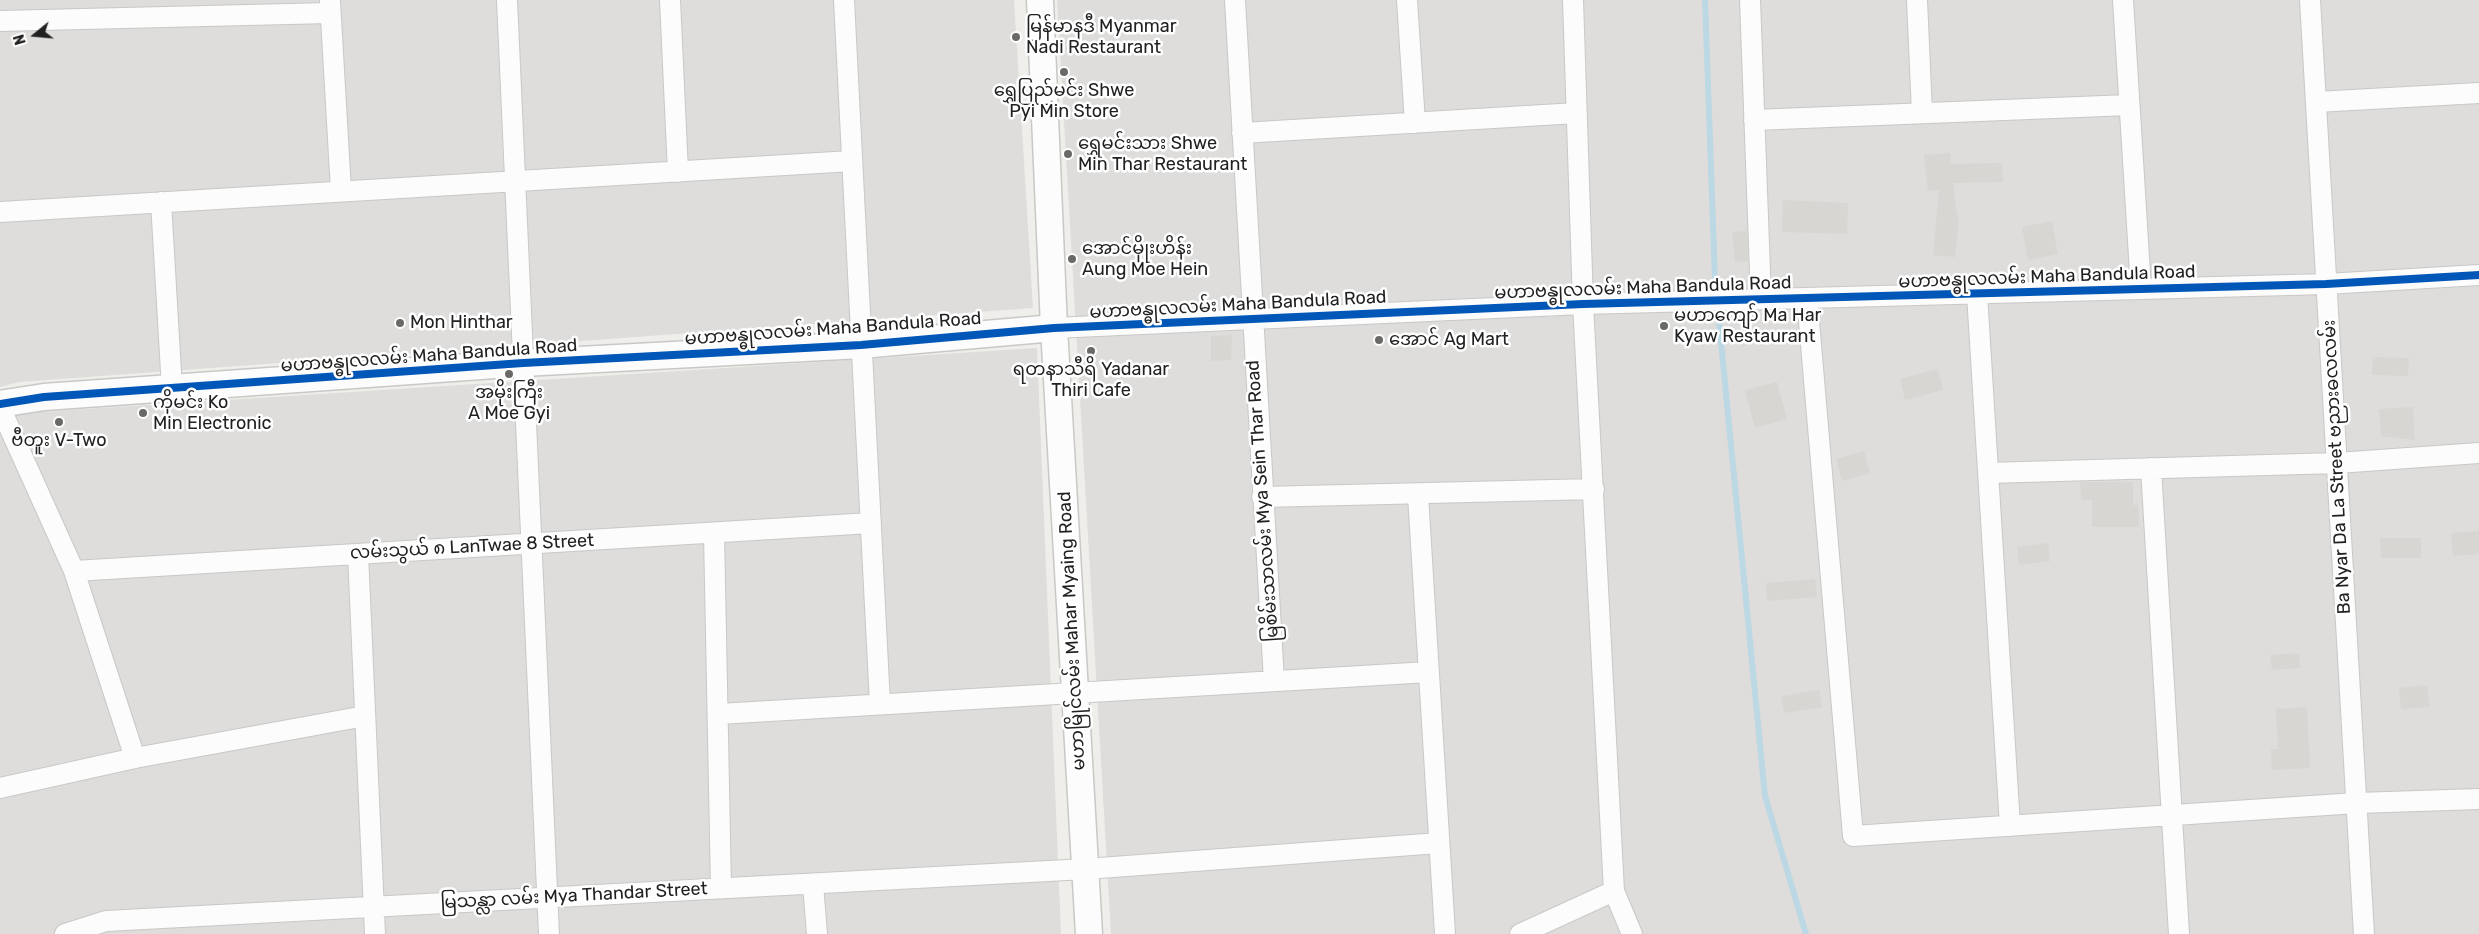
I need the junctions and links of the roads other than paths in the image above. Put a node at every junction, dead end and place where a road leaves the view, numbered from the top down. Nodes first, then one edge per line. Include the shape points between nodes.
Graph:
1 (507, 0) edge
2 (670, 0) edge
3 (844, 0) edge
4 (1040, 0) edge
5 (1235, 0) edge
6 (1407, 0) edge
7 (1573, 0) edge
8 (1750, 0) edge
9 (1916, 0) edge
10 (2123, 0) edge
11 (2310, 0) edge
12 (330, 6) edge
13 (0, 22) edge
14 (2479, 93) edge
15 (2316, 102) junction
16 (2129, 105) junction
17 (1577, 113) junction
18 (1922, 113) junction
19 (1754, 120) junction
20 (1415, 123) junction
21 (1242, 133) junction
22 (852, 162) junction
23 (678, 172) junction
24 (514, 181) junction
25 (341, 191) junction
26 (161, 202) junction
27 (0, 212) edge
28 (2479, 275) edge
29 (2326, 284) junction
30 (2141, 289) junction
31 (1977, 294) junction
32 (1807, 298) junction
33 (1761, 299) junction
34 (1583, 304) junction
35 (1252, 320) junction
36 (1054, 328) junction
37 (861, 345) junction
38 (523, 363) junction
39 (172, 389) junction
40 (0, 406) edge
41 (2479, 454) edge
42 (2337, 463) junction
43 (2151, 468) junction
44 (1988, 473) junction
45 (1594, 489) junction
46 (1418, 495) junction
47 (1262, 497) junction
48 (871, 523) junction
49 (714, 532) junction
50 (531, 544) junction
51 (358, 554) junction
52 (74, 571) junction
53 (1429, 672) junction
54 (1274, 682) junction
55 (1077, 693) junction
56 (880, 704) junction
57 (719, 714) junction
58 (365, 716) junction
59 (135, 758) junction
60 (0, 788) edge
61 (2479, 799) edge
62 (2357, 803) junction
63 (2170, 815) junction
64 (2010, 826) junction
65 (1439, 843) junction
66 (1086, 869) junction
67 (812, 884) junction
68 (722, 888) junction
69 (1614, 891) junction
70 (547, 898) junction
71 (373, 907) junction
72 (64, 934) edge
73 (375, 934) edge
74 (549, 934) edge
75 (817, 934) edge
76 (1089, 934) edge
77 (1445, 934) edge
78 (1520, 934) edge
79 (1632, 934) edge
80 (2179, 934) edge
81 (2364, 934) edge

1 - 24 street
2 - 23 street
3 - 22 street
4 - 36 street, မဟာမြိုင်လမ်း Mahar Myaing Road
5 - 21 street, မြစိမ်းသာလမ်း Mya Sein Thar Road
6 - 20 street
7 - 17 street
8 - 19 street
9 - 18 street
10 - 16 street
11 - 15 street, Ba Nyar Da La Street ဗညားဓလလမ်း
12 - 13 street
12 - 25 street
14 - 15 street
15 - 29 street, Ba Nyar Da La Street ဗညားဓလလမ်း
16 - 18 street
16 - 30 street
17 - 20 street
17 - 34 street
18 - 19 street
19 - 33 street
20 - 21 street
21 - 35 street, မြစိမ်းသာလမ်း Mya Sein Thar Road
22 - 23 street
22 - 37 street
23 - 24 street
24 - 25 street
24 - 38 street
25 - 26 street
26 - 27 street
26 - 39 street
28 - 29 street, မဟာဗန္ဓုလလမ်း Maha Bandula Road
29 - 30 street, မဟာဗန္ဓုလလမ်း Maha Bandula Road
29 - 42 street, Ba Nyar Da La Street ဗညားဓလလမ်း
30 - 31 street, မဟာဗန္ဓုလလမ်း Maha Bandula Road
31 - 32 street, မဟာဗန္ဓုလလမ်း Maha Bandula Road
31 - 44 street
32 - 33 street, မဟာဗန္ဓုလလမ်း Maha Bandula Road
32 - 64 street via 1853,836
33 - 34 street, မဟာဗန္ဓုလလမ်း Maha Bandula Road
34 - 35 street, မဟာဗန္ဓုလလမ်း Maha Bandula Road
34 - 45 street
35 - 36 street, မဟာဗန္ဓုလလမ်း Maha Bandula Road
35 - 47 street, မြစိမ်းသာလမ်း Mya Sein Thar Road
36 - 37 street, မဟာဗန္ဓုလလမ်း Maha Bandula Road
36 - 55 street, မဟာမြိုင်လမ်း Mahar Myaing Road
37 - 38 street, မဟာဗန္ဓုလလမ်း Maha Bandula Road
37 - 48 street
38 - 39 street, မဟာဗန္ဓုလလမ်း Maha Bandula Road
38 - 50 street
39 - 40 street, မဟာဗန္ဓုလလမ်း Maha Bandula Road via 44,398
40 - 52 street
41 - 42 street
42 - 43 street
42 - 62 street, Ba Nyar Da La Street ဗညားဓလလမ်း
43 - 44 street
43 - 63 street
44 - 64 street
45 - 46 street
45 - 69 street
46 - 47 street
46 - 53 street
47 - 54 street, မြစိမ်းသာလမ်း Mya Sein Thar Road
48 - 49 street, လမ်းသွယ် ၈ LanTwae 8 Street
48 - 56 street
49 - 50 street, လမ်းသွယ် ၈ LanTwae 8 Street
49 - 57 street
50 - 51 street, လမ်းသွယ် ၈ LanTwae 8 Street
50 - 70 street
51 - 52 street, လမ်းသွယ် ၈ LanTwae 8 Street
51 - 58 street
52 - 59 street
53 - 54 street
53 - 65 street
54 - 55 street
55 - 56 street
55 - 66 street, မဟာမြိုင်လမ်း Mahar Myaing Road
56 - 57 street
57 - 68 street
58 - 59 street
58 - 71 street
59 - 60 street
61 - 62 street
62 - 63 street
62 - 81 street, Ba Nyar Da La Street ဗညားဓလလမ်း
63 - 64 street
63 - 80 street
65 - 66 street, မြသန္လာ လမ်း Mya Thandar Street
65 - 77 street
66 - 67 street, မြသန္လာ လမ်း Mya Thandar Street
66 - 76 street, မဟာမြိုင်လမ်း Mahar Myaing Road
67 - 68 street, မြသန္လာ လမ်း Mya Thandar Street
67 - 75 street
68 - 70 street, မြသန္လာ လမ်း Mya Thandar Street
69 - 78 street
69 - 79 street
70 - 71 street, မြသန္လာ လမ်း Mya Thandar Street
70 - 74 street
71 - 72 street, မြသန္လာ လမ်း Mya Thandar Street via 106,921
71 - 73 street

